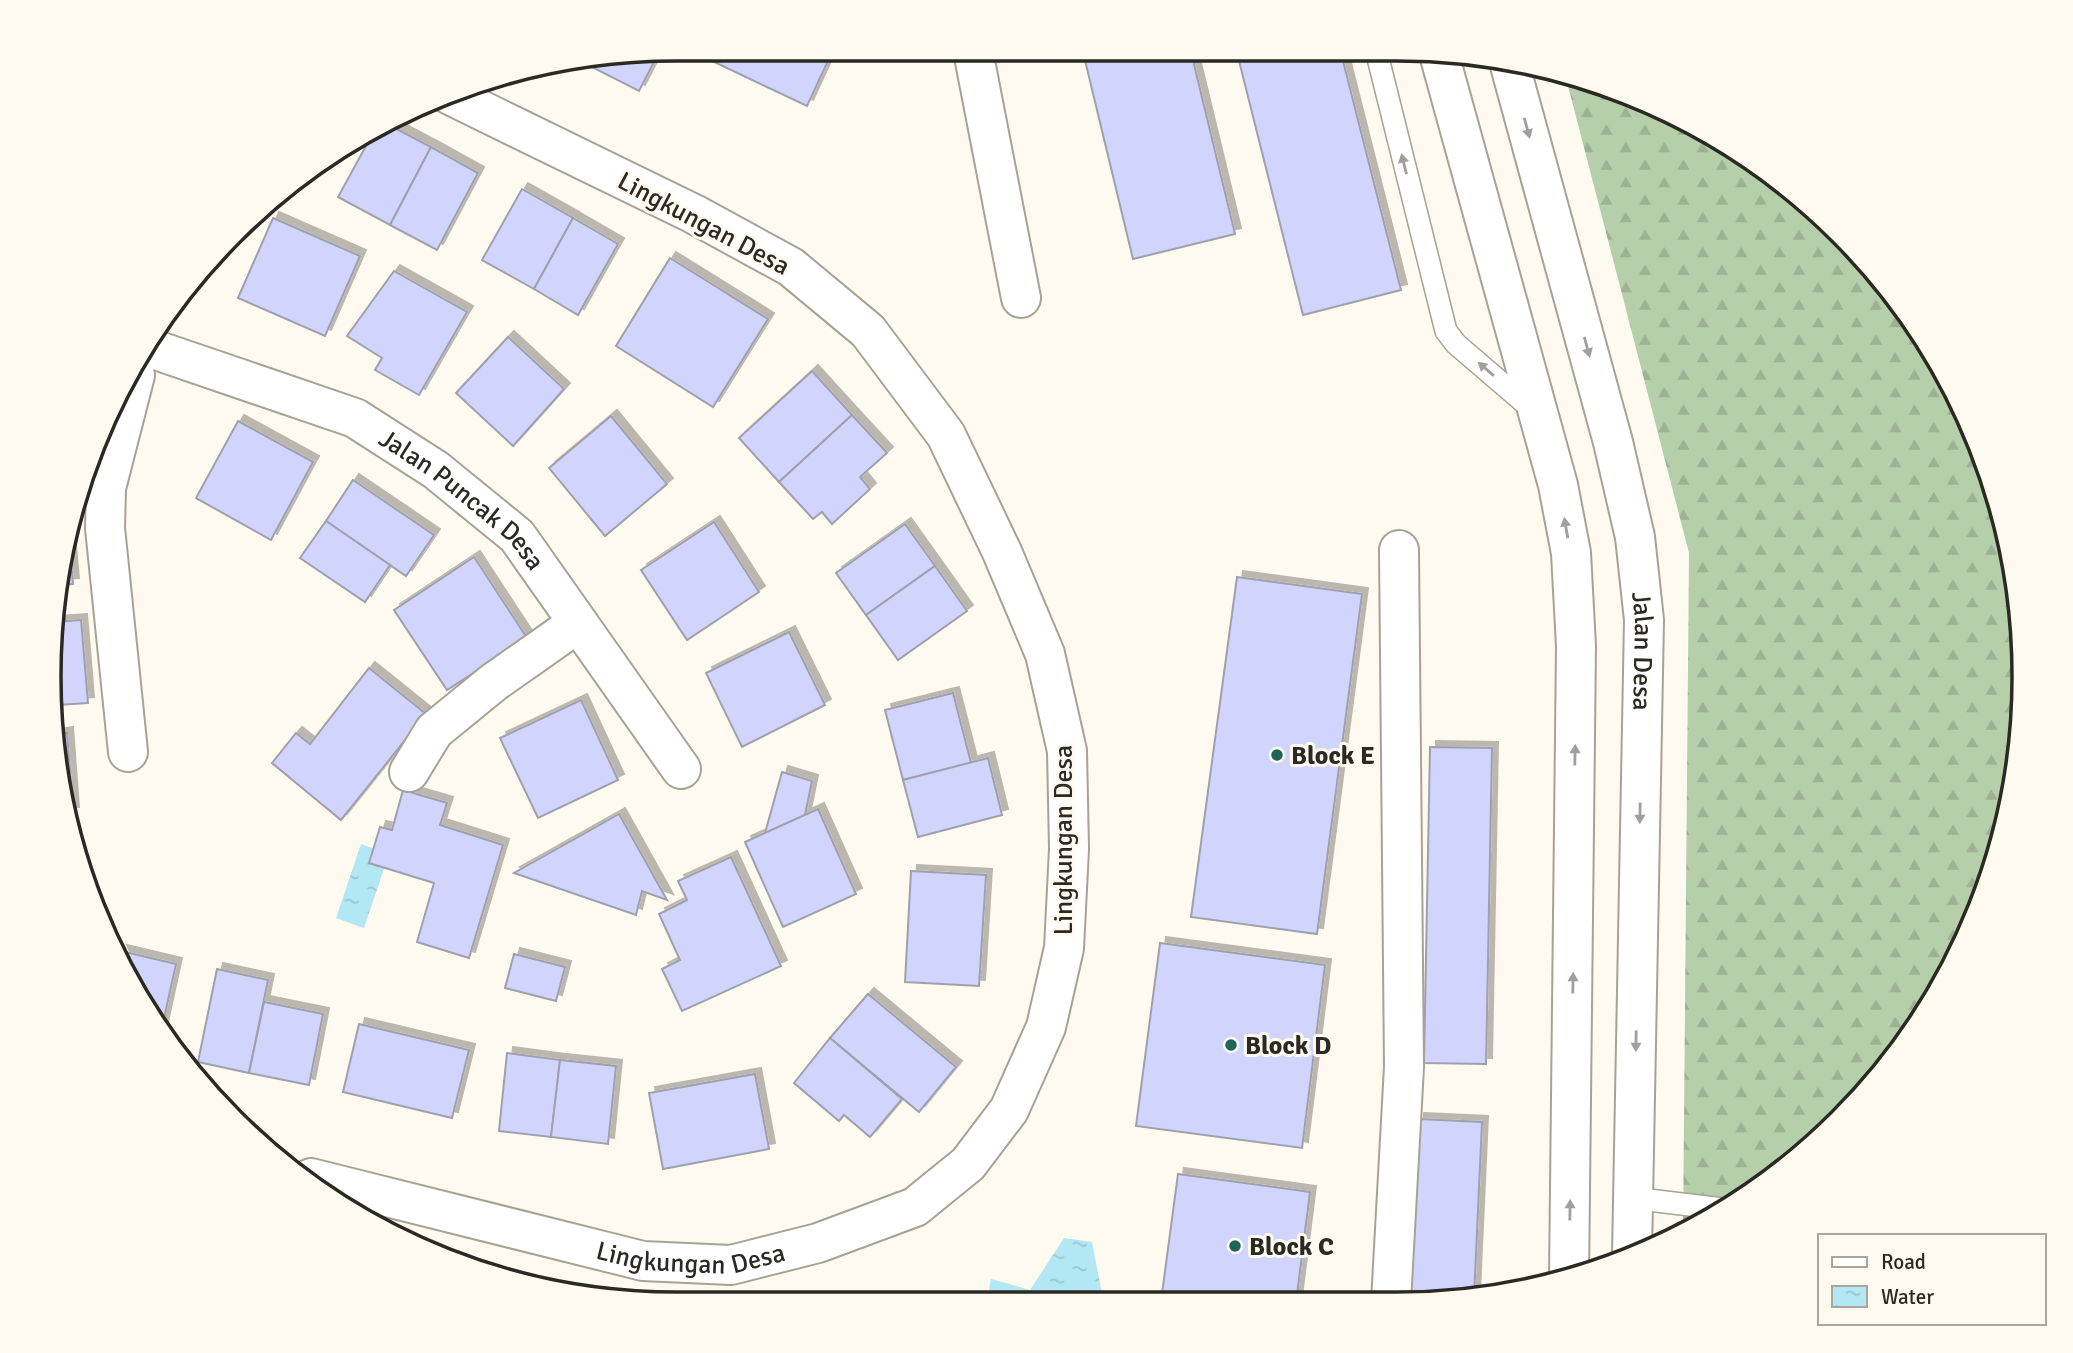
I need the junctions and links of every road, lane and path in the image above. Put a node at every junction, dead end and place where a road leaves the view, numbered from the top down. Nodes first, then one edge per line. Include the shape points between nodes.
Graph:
1 (975, 61) edge
2 (1379, 61) edge
3 (1443, 64) edge
4 (1511, 72) edge
5 (462, 100) edge
6 (1021, 298) dead end
7 (156, 350) edge
8 (130, 395) edge
9 (1537, 414) junction
10 (1399, 550) dead end
11 (578, 622) junction
12 (128, 752) dead end
13 (681, 769) dead end
14 (409, 772) dead end
15 (326, 1182) edge
16 (1632, 1198) junction
17 (1707, 1207) edge
18 (1632, 1245) edge
19 (1569, 1267) edge
20 (1392, 1292) edge

1 - 6 street
9 -> 2 lane via 1446,331
3 - 9 street
4 -> 16 street, Jalan Desa via 1614,442 1637,551 1644,620
5 - 15 street, Lingkungan Desa via 791,267 868,331 946,435 1045,654 1067,751 1064,948 1046,1027 1015,1098 968,1164 915,1207 818,1243 731,1265 643,1261
7 - 11 street, Jalan Puncak Desa via 355,418 436,470 516,536
8 - 12 street via 106,488 105,528
19 -> 9 street via 1576,646 1568,540
10 - 20 street via 1404,1067
11 - 13 street, Jalan Puncak Desa
11 - 14 street via 433,731
16 - 17 lane
16 - 18 street, Jalan Desa

